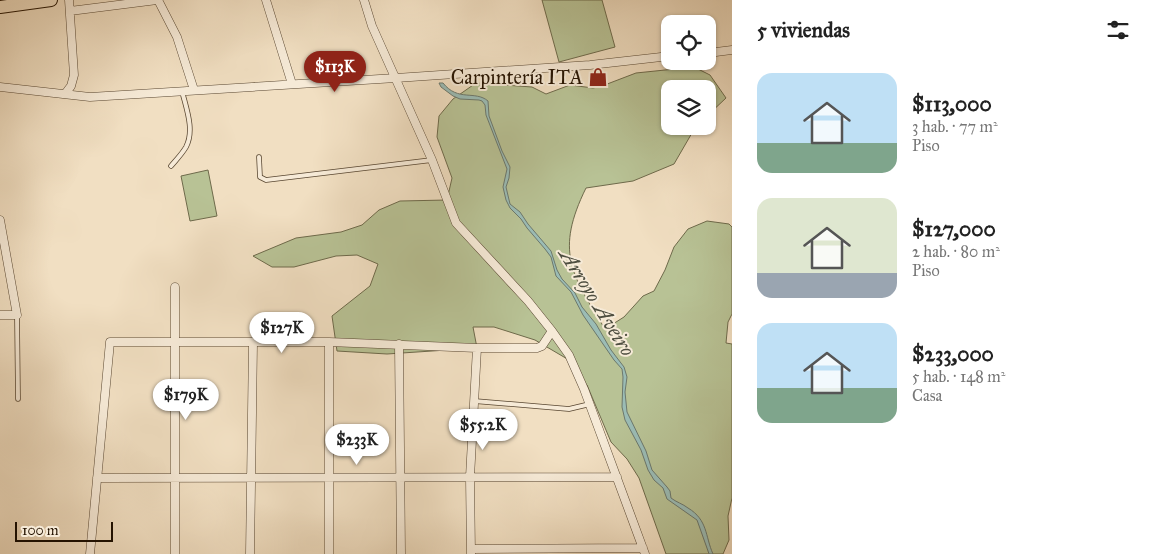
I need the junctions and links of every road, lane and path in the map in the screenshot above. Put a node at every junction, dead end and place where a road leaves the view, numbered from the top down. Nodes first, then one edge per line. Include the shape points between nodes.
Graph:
1 (51, 0) edge
2 (69, 0) edge
3 (157, 0) edge
4 (266, 0) edge
5 (364, 0) edge
6 (0, 7) edge
7 (70, 11) junction
8 (732, 50) edge
9 (716, 51) edge
10 (661, 57) edge
11 (396, 78) junction
12 (292, 84) junction
13 (0, 87) edge
14 (194, 90) junction
15 (182, 91) junction
16 (65, 94) junction
17 (259, 157) dead end
18 (432, 160) junction
19 (171, 166) dead end
20 (0, 220) edge
21 (175, 287) dead end
22 (0, 314) edge
23 (17, 315) junction
24 (552, 332) junction
25 (175, 342) junction
26 (329, 342) junction
27 (253, 343) junction
28 (399, 344) junction
29 (477, 348) junction
30 (18, 400) dead end
31 (474, 401) junction
32 (590, 404) junction
33 (329, 477) junction
34 (400, 477) junction
35 (470, 477) junction
36 (617, 477) junction
37 (97, 478) junction
38 (175, 478) junction
39 (251, 478) junction
40 (471, 551) edge
41 (644, 551) edge
42 (90, 554) edge
43 (175, 554) edge
44 (250, 554) edge
45 (329, 554) edge
46 (401, 554) edge

1 - 6 main road
2 - 7 street
3 - 7 street
3 - 14 street via 177,37
4 - 12 street
5 - 11 street
7 - 16 street via 74,75
8 - 9 street
10 - 11 street
11 - 12 street
11 - 18 street
12 - 14 street
13 - 16 street
14 - 15 street
15 - 16 street via 90,97
15 - 19 lane via 189,137
17 - 18 lane via 260,177 266,180
18 - 24 street via 456,223
20 - 23 street
21 - 25 street
22 - 23 street
23 - 30 lane
24 - 29 street via 537,348
24 - 32 street via 569,355
25 - 27 street
25 - 37 street via 110,342
25 - 38 street
26 - 27 street
26 - 28 street
26 - 33 street
27 - 39 street
28 - 29 street
28 - 34 street
29 - 31 street
31 - 32 lane via 569,409
31 - 35 street
32 - 36 street
33 - 34 street
33 - 39 street
33 - 45 street
34 - 35 street
34 - 46 street
35 - 36 street
35 - 40 street
36 - 41 street
37 - 38 street
37 - 42 street
38 - 39 street
38 - 43 street
39 - 44 street
40 - 41 street

